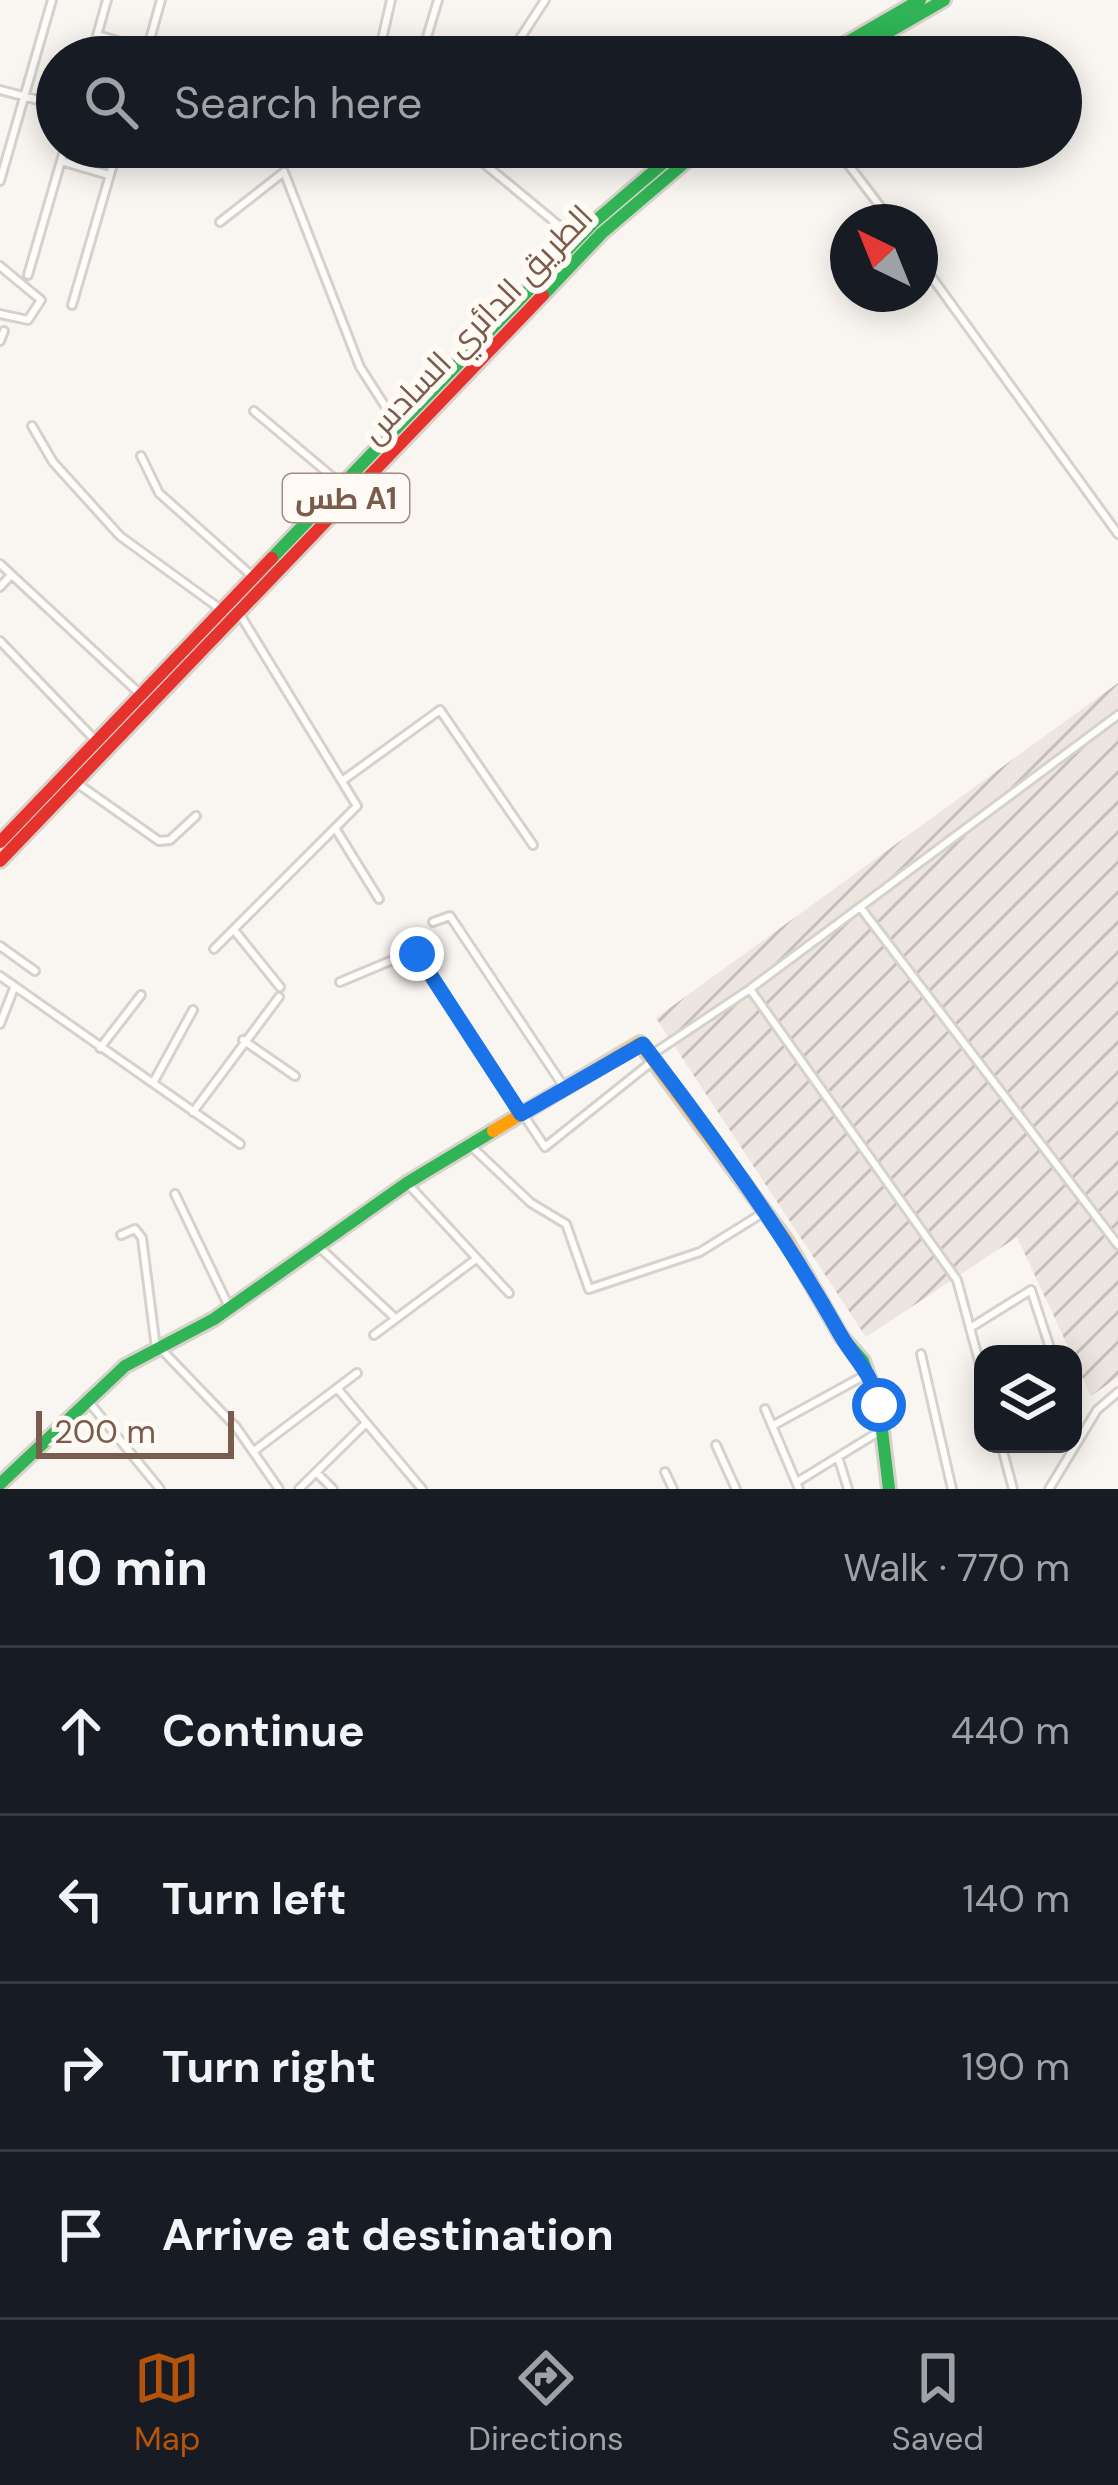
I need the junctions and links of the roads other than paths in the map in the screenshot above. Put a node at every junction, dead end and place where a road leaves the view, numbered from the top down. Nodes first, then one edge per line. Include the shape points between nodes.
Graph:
1 (52, 0) edge
2 (107, 0) edge
3 (161, 0) edge
4 (391, 0) edge
5 (438, 0) edge
6 (545, 0) edge
7 (920, 0) edge
8 (944, 0) edge
9 (97, 35) edge
10 (42, 36) edge
11 (151, 36) edge
12 (383, 36) edge
13 (428, 36) edge
14 (522, 36) edge
15 (858, 36) edge
16 (881, 36) edge
17 (36, 55) edge
18 (0, 90) edge
19 (24, 97) junction
20 (36, 100) edge
21 (59, 168) edge
22 (84, 168) edge
23 (112, 168) edge
24 (489, 168) edge
25 (660, 168) edge
26 (674, 168) edge
27 (852, 168) edge
28 (110, 176) junction
29 (0, 181) edge
30 (879, 204) edge
31 (220, 222) dead end
32 (597, 228) junction
33 (576, 240) junction
34 (0, 266) edge
35 (28, 275) dead end
36 (938, 286) edge
37 (72, 305) dead end
38 (0, 314) edge
39 (4, 331) dead end
40 (0, 341) edge
41 (254, 411) dead end
42 (32, 426) dead end
43 (398, 426) junction
44 (141, 456) dead end
45 (342, 484) junction
46 (1118, 534) edge
47 (0, 564) edge
48 (11, 575) junction
49 (253, 578) junction
50 (0, 587) edge
51 (239, 613) junction
52 (218, 620) junction
53 (0, 641) edge
54 (140, 695) junction
55 (1118, 715) edge
56 (96, 741) junction
57 (341, 781) junction
58 (75, 782) junction
59 (196, 816) dead end
60 (335, 829) junction
61 (0, 842) edge
62 (533, 844) dead end
63 (0, 860) edge
64 (379, 899) dead end
65 (860, 907) junction
66 (433, 922) dead end
67 (234, 930) junction
68 (0, 946) edge
69 (214, 949) dead end
70 (35, 971) dead end
71 (0, 976) edge
72 (340, 982) dead end
73 (14, 987) junction
74 (280, 987) dead end
75 (750, 989) junction
76 (141, 995) dead end
77 (278, 997) dead end
78 (193, 1010) dead end
79 (0, 1024) edge
80 (243, 1040) junction
81 (100, 1048) junction
82 (652, 1057) junction
83 (296, 1076) dead end
84 (152, 1083) junction
85 (564, 1087) junction
86 (193, 1112) junction
87 (521, 1114) junction
88 (240, 1144) dead end
89 (472, 1148) junction
90 (407, 1183) junction
91 (175, 1194) dead end
92 (766, 1211) junction
93 (121, 1235) dead end
94 (1118, 1245) edge
95 (319, 1247) junction
96 (476, 1259) junction
97 (509, 1293) dead end
98 (230, 1309) junction
99 (396, 1319) junction
100 (970, 1328) junction
101 (374, 1335) dead end
102 (975, 1345) edge
103 (1049, 1345) edge
104 (157, 1347) junction
105 (921, 1354) dead end
106 (357, 1373) dead end
107 (869, 1373) junction
108 (337, 1388) junction
109 (1118, 1392) edge
110 (88, 1401) junction
111 (765, 1409) dead end
112 (365, 1424) junction
113 (772, 1426) junction
114 (882, 1430) junction
115 (1082, 1435) edge
116 (716, 1445) dead end
117 (254, 1451) junction
118 (1003, 1453) edge
119 (1071, 1453) edge
120 (838, 1457) junction
121 (316, 1472) junction
122 (665, 1472) dead end
123 (0, 1484) edge
124 (798, 1486) edge
125 (1010, 1488) edge
126 (160, 1489) edge
127 (279, 1489) edge
128 (299, 1489) edge
129 (333, 1489) edge
130 (422, 1489) edge
131 (674, 1489) edge
132 (736, 1489) edge
133 (848, 1489) edge
134 (889, 1489) edge
135 (952, 1489) edge
136 (1049, 1489) edge

1 - 10 street
2 - 9 street
3 - 11 street
4 - 12 street
5 - 13 street
6 - 14 street
7 - 15 main road
8 - 16 main road
17 - 19 street
18 - 19 street
19 - 20 street
19 - 29 street
21 - 35 street
22 - 28 street
23 - 28 street
24 - 33 street
25 - 32 main road, الطريق الدائري السادس / طس A1
26 - 32 main road, الطريق الدائري السادس / طس A1
27 - 30 street
28 - 37 street
31 - 43 street via 284,172 359,368
32 - 33 main road, الطريق الدائري السادس / طس A1
32 - 51 main road, الطريق الدائري السادس / طس A1
33 - 43 main road, الطريق الدائري السادس / طس A1
34 - 38 street via 40,299 28,320
36 - 46 street
39 - 40 street
41 - 45 street
42 - 52 street via 119,536
43 - 45 main road, الطريق الدائري السادس / طس A1
44 - 49 street via 159,493
45 - 49 main road, الطريق الدائري السادس / طس A1
47 - 48 street
48 - 50 street
48 - 54 street
49 - 52 main road, الطريق الدائري السادس / طس A1
51 - 52 main road, الطريق الدائري السادس / طس A1
51 - 57 street
52 - 54 main road, الطريق الدائري السادس / طس A1
52 - 58 main road, الطريق الدائري السادس / طس A1
53 - 56 street
54 - 56 main road, الطريق الدائري السادس / طس A1
55 - 65 street
56 - 61 main road, الطريق الدائري السادس / طس A1
57 - 60 street via 357,806
57 - 62 street via 440,710
58 - 59 street via 159,841
58 - 63 main road, الطريق الدائري السادس / طس A1
60 - 64 street
60 - 67 street
65 - 75 street
65 - 94 street
66 - 85 street via 450,916
67 - 69 street
67 - 74 street
68 - 70 street
71 - 73 street
72 - 87 street via 414,951
73 - 79 street
73 - 81 street
75 - 82 street
75 - 100 street via 957,1280
76 - 81 street
77 - 80 street
78 - 84 street
80 - 83 street
80 - 86 street
81 - 84 street
82 - 85 main road via 638,1043
82 - 87 street via 550,1147
82 - 92 main road
84 - 86 street
85 - 87 main road
86 - 88 street
87 - 89 main road
89 - 90 main road
89 - 92 street via 566,1224 589,1288 700,1252
90 - 95 main road
90 - 96 street
91 - 98 street
92 - 107 main road
93 - 104 street via 135,1229 142,1238
95 - 98 main road
95 - 99 street
96 - 97 street
96 - 99 street
98 - 104 main road
99 - 101 street
100 - 102 street
100 - 103 street via 1031,1290
104 - 110 main road
104 - 117 street
105 - 135 street
106 - 108 street
107 - 113 street
107 - 114 main road
108 - 112 street
108 - 117 street
109 - 115 street
110 - 123 main road
110 - 126 street
111 - 113 street
112 - 121 street
112 - 130 street
113 - 124 street
114 - 120 street
114 - 134 main road
116 - 132 street
117 - 127 street
118 - 125 street
119 - 136 street
120 - 124 street
120 - 133 street
121 - 128 street
121 - 129 street
122 - 131 street

